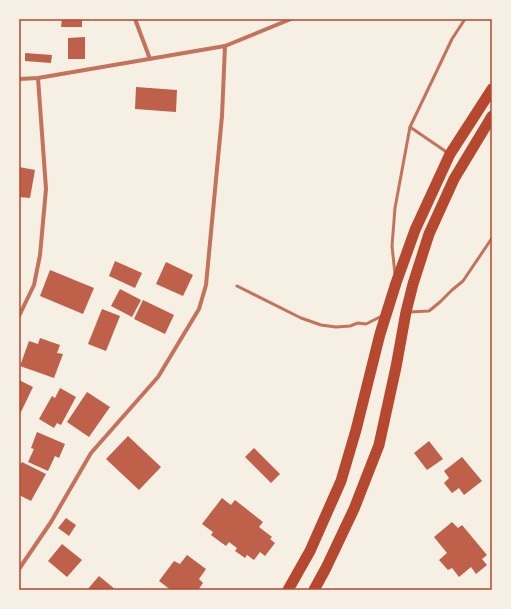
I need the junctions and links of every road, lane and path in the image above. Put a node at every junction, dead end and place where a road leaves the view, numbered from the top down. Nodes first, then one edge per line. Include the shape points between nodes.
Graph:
1 (135, 19) edge
2 (291, 19) edge
3 (465, 19) edge
4 (225, 46) junction
5 (150, 59) junction
6 (38, 78) junction
7 (19, 79) edge
8 (492, 88) edge
9 (492, 116) edge
10 (410, 127) junction
11 (450, 154) junction
12 (492, 238) edge
13 (396, 283) junction
14 (237, 286) dead end
15 (406, 312) junction
16 (388, 313) junction
17 (19, 316) edge
18 (19, 570) edge
19 (288, 590) edge
20 (314, 590) edge

1 - 5 street
2 - 4 street
3 - 10 lane via 452,39
4 - 5 street
4 - 18 street via 222,116 206,285 199,309 158,377 91,453 51,522
5 - 6 street
6 - 7 street
6 - 17 street via 46,189 39,262 34,284
8 - 11 highway
9 - 15 highway via 454,179 430,234 412,284
10 - 11 lane
10 - 13 lane via 395,208 392,246
11 - 13 highway via 415,230
12 - 15 lane via 463,281 440,302 429,311
13 - 16 highway
14 - 16 lane via 301,318 328,327 366,324
15 - 20 highway via 379,445 354,509
16 - 19 highway via 380,334 341,481 310,551

